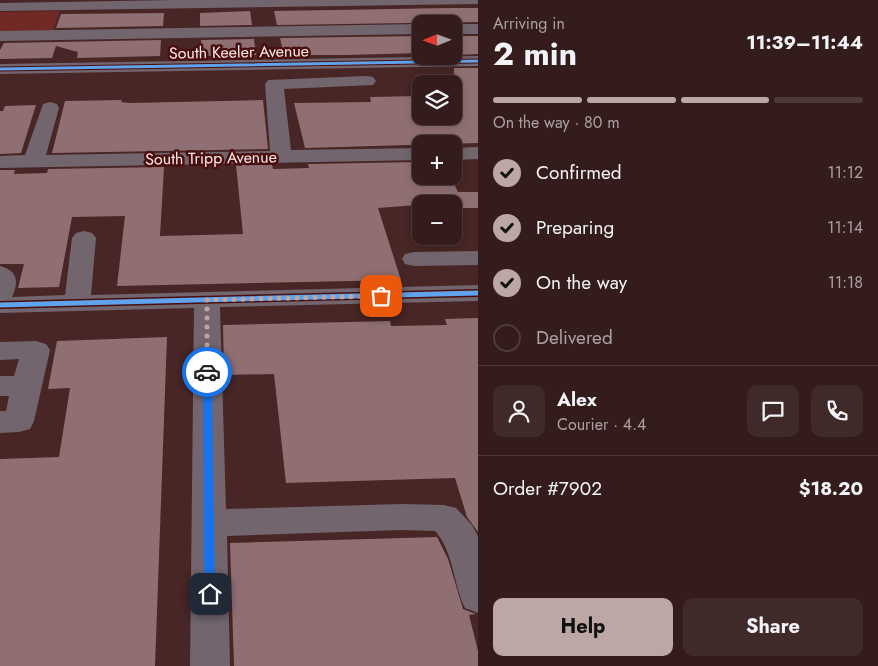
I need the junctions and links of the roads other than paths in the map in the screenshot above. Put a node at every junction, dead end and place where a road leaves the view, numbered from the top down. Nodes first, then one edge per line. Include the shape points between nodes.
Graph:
1 (478, 0) edge
2 (181, 2) edge
3 (0, 7) edge
4 (462, 29) edge
5 (478, 29) edge
6 (412, 30) edge
7 (179, 33) junction
8 (0, 36) edge
9 (478, 61) edge
10 (178, 66) junction
11 (0, 69) edge
12 (478, 74) edge
13 (50, 108) dead end
14 (478, 153) edge
15 (412, 154) edge
16 (462, 154) edge
17 (281, 157) junction
18 (0, 162) edge
19 (33, 162) junction
20 (84, 238) dead end
21 (478, 258) edge
22 (414, 259) dead end
23 (0, 274) edge
24 (478, 293) edge
25 (0, 295) edge
26 (207, 300) junction
27 (76, 303) junction
28 (0, 305) edge
29 (0, 351) edge
30 (13, 386) edge
31 (0, 422) edge
32 (209, 523) junction
33 (478, 597) edge
34 (210, 666) edge

1 - 2 street
2 - 3 street
2 - 7 street
4 - 5 street
6 - 7 street
7 - 8 street
7 - 10 street
9 - 10 street, South Keeler Avenue
10 - 11 street, South Keeler Avenue
12 - 17 street via 274,84
13 - 19 street
14 - 16 street
15 - 17 street, South Tripp Avenue
17 - 19 street, South Tripp Avenue
18 - 19 street, South Tripp Avenue
20 - 27 street
21 - 22 street
23 - 25 street via 3,277
24 - 26 street
26 - 27 street
26 - 32 street
27 - 28 street
29 - 30 street via 36,350
30 - 31 street via 19,421
32 - 33 street via 444,518 460,535
32 - 34 street

